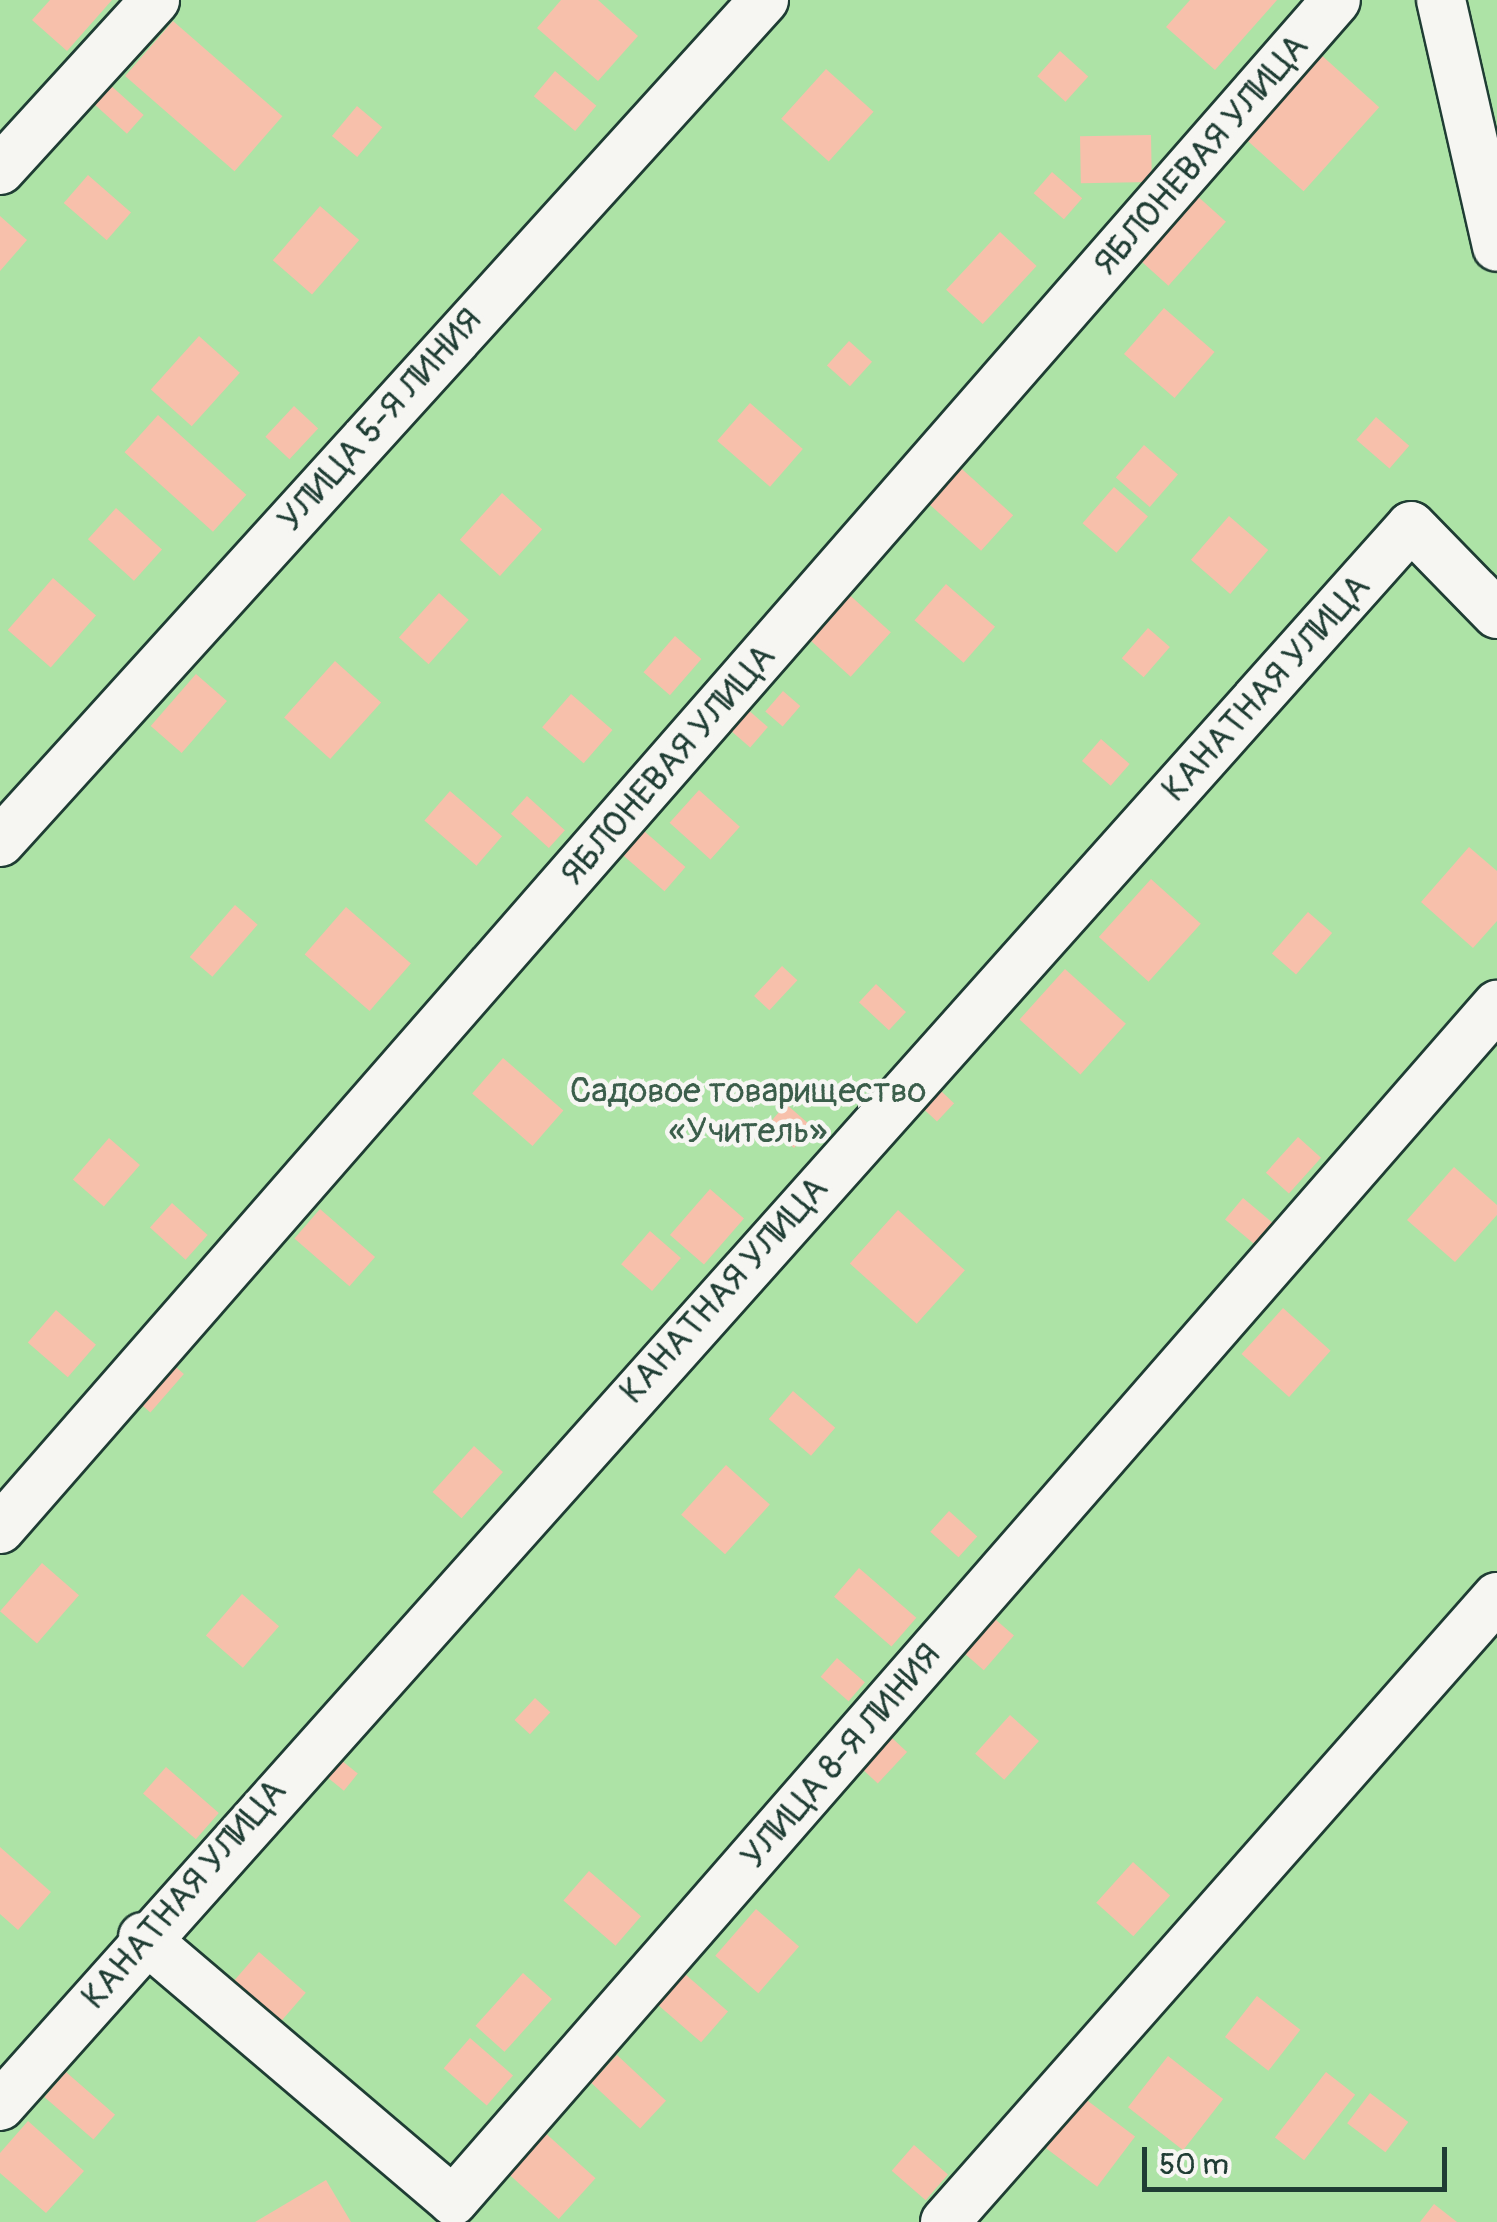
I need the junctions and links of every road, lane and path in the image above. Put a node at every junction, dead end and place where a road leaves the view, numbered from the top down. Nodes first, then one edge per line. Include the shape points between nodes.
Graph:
1 (155, 0) edge
2 (764, 0) edge
3 (1336, 0) edge
4 (1442, 0) edge
5 (0, 170) edge
6 (1497, 247) edge
7 (1497, 614) edge
8 (0, 842) edge
9 (1497, 1005) edge
10 (0, 1529) edge
11 (1497, 1597) edge
12 (144, 1937) junction
13 (0, 2106) edge
14 (459, 2212) edge
15 (945, 2222) edge

1 - 5 street
2 - 8 street, УЛИЦА 5-Я ЛИНИЯ
3 - 10 street, ЯБЛОНЕВАЯ УЛИЦА
4 - 6 street
7 - 12 street, КАНАТНАЯ УЛИЦА via 1412,526
9 - 14 street, УЛИЦА 8-Я ЛИНИЯ
11 - 15 street
12 - 13 street, КАНАТНАЯ УЛИЦА
12 - 14 street, УЛИЦА 8-Я ЛИНИЯ

